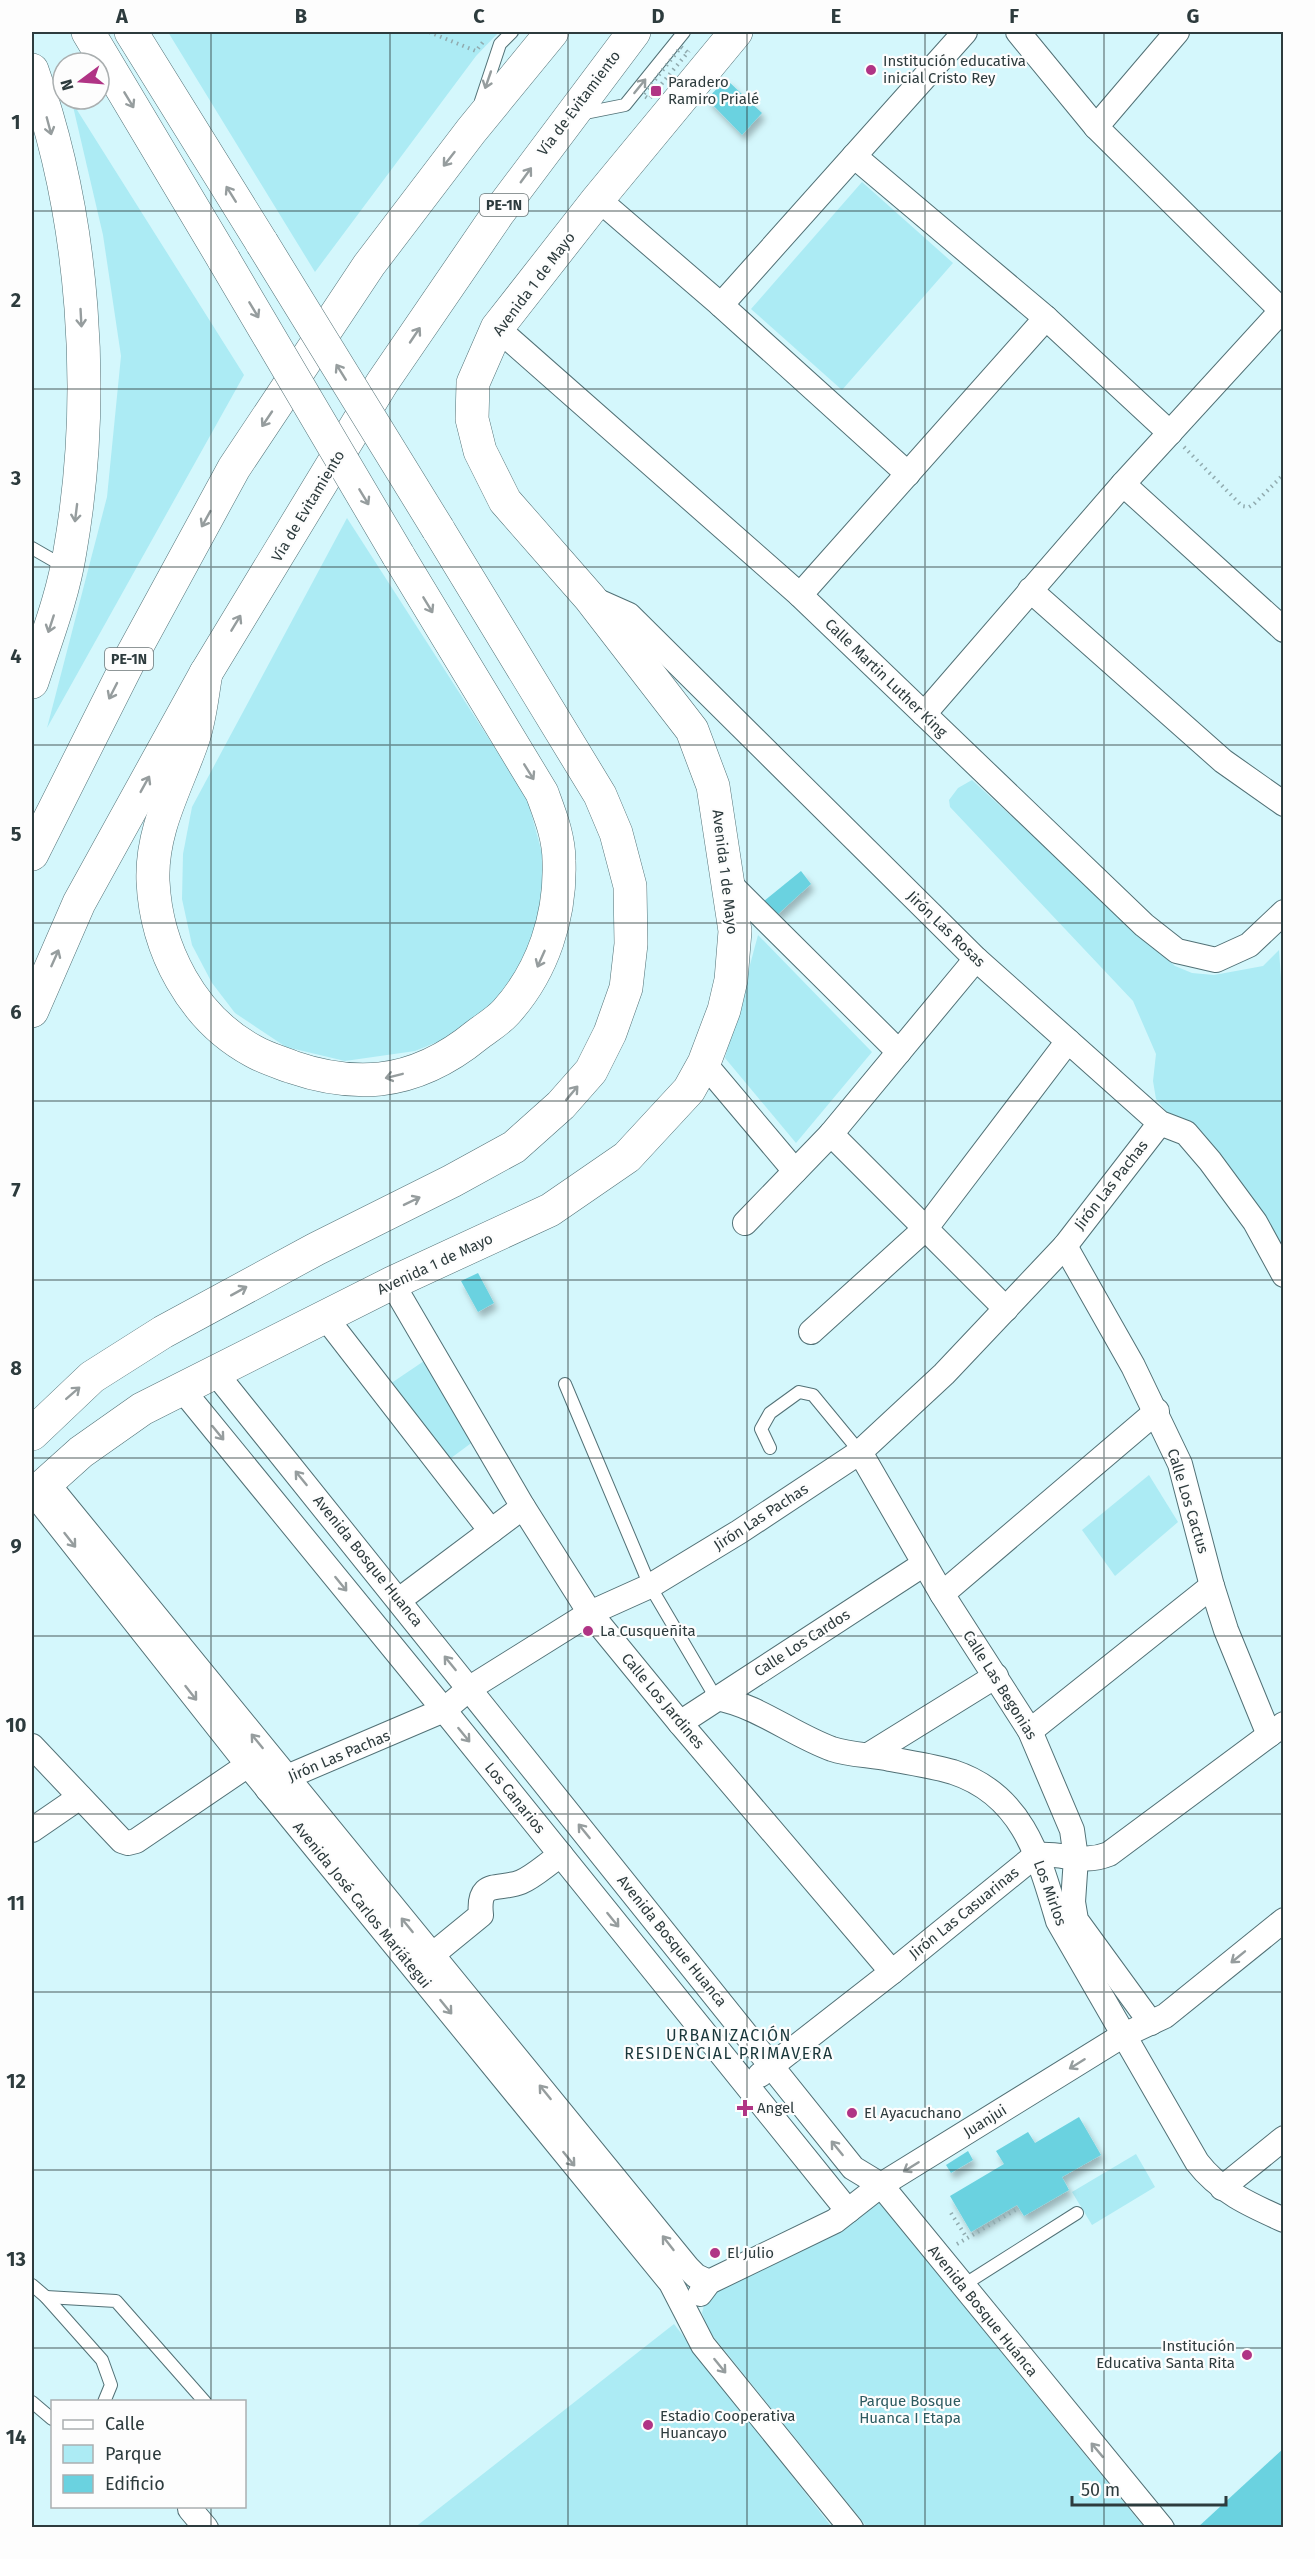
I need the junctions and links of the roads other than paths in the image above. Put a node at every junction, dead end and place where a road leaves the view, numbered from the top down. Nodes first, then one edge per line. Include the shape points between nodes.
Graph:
1 (88, 32) edge
2 (131, 32) edge
3 (512, 32) edge
4 (552, 32) edge
5 (634, 32) edge
6 (684, 32) edge
7 (736, 32) edge
8 (965, 32) edge
9 (1018, 32) edge
10 (1178, 32) edge
11 (32, 70) edge
12 (570, 116) junction
13 (1096, 127) junction
14 (471, 131) junction
15 (854, 156) junction
16 (598, 200) junction
17 (721, 305) junction
18 (1282, 309) edge
19 (1046, 318) junction
20 (496, 328) junction
21 (1170, 433) junction
22 (908, 474) junction
23 (1123, 484) junction
24 (32, 548) edge
25 (66, 568) junction
26 (1030, 590) junction
27 (800, 595) junction
28 (591, 598) junction
29 (1284, 630) edge
30 (206, 673) junction
31 (32, 682) edge
32 (924, 714) junction
33 (1284, 804) edge
34 (32, 854) edge
35 (730, 884) junction
36 (1284, 912) edge
37 (976, 959) junction
38 (32, 1011) edge
39 (1068, 1041) junction
40 (899, 1052) junction
41 (704, 1063) junction
42 (1160, 1123) junction
43 (831, 1134) junction
44 (795, 1172) junction
45 (745, 1223) dead end
46 (926, 1228) junction
47 (1065, 1246) junction
48 (1284, 1275) edge
49 (392, 1283) junction
50 (1006, 1310) junction
51 (326, 1318) junction
52 (811, 1332) dead end
53 (214, 1371) junction
54 (565, 1384) dead end
55 (181, 1388) junction
56 (1157, 1411) junction
57 (32, 1434) edge
58 (771, 1448) dead end
59 (860, 1452) junction
60 (37, 1491) edge
61 (523, 1507) junction
62 (491, 1531) junction
63 (924, 1564) junction
64 (650, 1586) junction
65 (1212, 1586) junction
66 (942, 1594) junction
67 (399, 1600) junction
68 (590, 1614) junction
69 (996, 1676) junction
70 (470, 1688) junction
71 (716, 1698) junction
72 (444, 1710) junction
73 (680, 1723) junction
74 (1276, 1730) edge
75 (1030, 1731) junction
76 (32, 1746) edge
77 (870, 1754) junction
78 (248, 1765) junction
79 (277, 1783) junction
80 (80, 1797) junction
81 (32, 1830) edge
82 (561, 1855) junction
83 (1036, 1855) junction
84 (1076, 1858) junction
85 (612, 1866) junction
86 (585, 1885) junction
87 (1284, 1920) edge
88 (432, 1955) junction
89 (892, 1972) junction
90 (1151, 2024) junction
91 (1122, 2036) junction
92 (771, 2066) junction
93 (747, 2086) junction
94 (1284, 2138) edge
95 (881, 2185) junction
96 (1222, 2188) junction
97 (848, 2211) junction
98 (1077, 2213) dead end
99 (1284, 2220) edge
100 (710, 2282) junction
101 (32, 2285) edge
102 (962, 2286) junction
103 (46, 2296) junction
104 (688, 2317) junction
105 (105, 2400) edge
106 (203, 2400) edge
107 (32, 2402) edge
108 (51, 2418) edge
109 (190, 2509) dead end
110 (206, 2528) edge
111 (851, 2528) edge
112 (1162, 2528) edge

1 -> 30 main road, bridge via 542,793 560,860 558,901 547,944 534,974 506,1013 459,1050 426,1068 382,1079 318,1076 254,1052 223,1031 182,981 157,916 154,846 169,796 193,740
57 -> 2 main road, bridge via 92,1377 163,1332 514,1147 561,1105 591,1071 626,988 631,944 630,886 616,833 594,785
3 -> 14 lane via 500,44
4 - 14 main road, PE-1N
5 - 12 main road, Vía de Evitamiento / PE-1N
12 -> 6 lane via 625,105
7 - 16 main road, Avenida 1 de Mayo
8 - 15 street
9 - 13 street
10 - 13 street
11 -> 25 main road via 59,165 81,308 82,443
30 -> 12 main road, Vía de Evitamiento / PE-1N via 382,383
13 - 18 street
14 -> 34 main road, PE-1N via 369,265 234,468 130,659
15 - 17 street
15 - 19 street
16 - 17 street
16 - 20 main road, Avenida 1 de Mayo
17 - 22 street
18 - 21 street
19 - 21 street
19 - 22 street
20 - 27 street, Calle Martin Luther King
20 - 28 main road, Avenida 1 de Mayo via 473,383 472,419 480,451 506,501
21 - 23 street
22 - 27 street
23 - 26 street
23 - 29 street
24 - 25 lane
25 -> 31 main road
26 - 32 street
26 - 33 street via 1223,761
27 - 32 street, Calle Martin Luther King
28 - 35 main road, Avenida 1 de Mayo via 692,729 713,786
28 - 37 street, Jirón Las Rosas via 629,615
38 -> 30 main road, Vía de Evitamiento / PE-1N via 79,903
32 - 36 street, Calle Martin Luther King via 1144,925 1177,951 1216,960 1249,945
35 - 40 street
35 - 41 main road, Avenida 1 de Mayo via 735,931 731,980
37 - 39 street, Jirón Las Rosas
37 - 40 street
39 - 42 street, Jirón Las Rosas
39 - 46 street
40 - 43 street
41 - 44 street
41 - 49 main road, Avenida 1 de Mayo via 689,1090 627,1157 550,1210
42 - 47 street, Jirón Las Pachas
42 - 48 street, Jirón Las Rosas via 1186,1133 1210,1161 1254,1222
43 - 44 street
43 - 46 street
44 - 45 street
46 - 50 street
46 - 52 street
47 - 50 street, Jirón Las Pachas
47 - 56 street, Calle Los Cactus
49 - 51 main road, Avenida 1 de Mayo
49 - 61 street, Calle Los Jardines
50 - 59 street, Jirón Las Pachas
51 - 53 main road, Avenida 1 de Mayo
51 - 62 street
53 - 55 main road, Avenida 1 de Mayo
67 -> 53 street, Avenida Bosque Huanca
54 - 64 lane
55 - 60 main road, Avenida 1 de Mayo via 114,1428
55 -> 72 street, Los Canarios
56 - 65 street, Calle Los Cactus via 1180,1464
56 - 66 street
58 - 59 lane via 760,1428 770,1413 799,1392 813,1395
59 - 63 street, Calle Las Begonias
59 - 64 street, Jirón Las Pachas
60 -> 78 street, Avenida José Carlos Mariátegui
79 -> 60 street, Avenida José Carlos Mariátegui
61 - 62 street
61 - 68 street, Calle Los Jardines
62 - 67 street
63 - 66 street, Calle Las Begonias
63 - 71 street, Calle Los Cardos
64 - 68 street, Jirón Las Pachas
64 - 71 lane
65 - 74 street, Calle Los Cactus via 1226,1630
65 - 75 street
66 - 69 street, Calle Las Begonias
70 -> 67 street, Avenida Bosque Huanca
68 - 70 street, Jirón Las Pachas
68 - 73 street, Calle Los Jardines
69 - 75 street, Calle Las Begonias
69 - 77 street
70 - 72 street, Jirón Las Pachas
85 -> 70 street, Avenida Bosque Huanca
71 - 73 street, Calle Los Cardos
71 - 77 street, Los Mirlos via 740,1703 834,1750
72 - 79 street, Jirón Las Pachas
72 -> 82 street, Los Canarios
73 - 89 street, Calle Los Jardines
74 - 84 street via 1109,1854 1093,1860
75 - 84 street, Calle Las Begonias via 1072,1830
76 - 80 street
77 - 83 street, Los Mirlos via 954,1773 993,1791 1019,1819
78 - 79 street, Avenida José Carlos Mariátegui
78 - 80 street via 128,1843
88 -> 79 street, Avenida José Carlos Mariátegui
79 -> 104 street, Avenida José Carlos Mariátegui via 671,2283
80 - 81 street
82 - 86 street, Los Canarios
82 - 88 street via 520,1882 492,1886 483,1894 481,1915
83 - 84 street via 1054,1853
83 - 89 street, Jirón Las Casuarinas
83 - 91 street, Los Mirlos via 1058,1921
84 - 90 street, Calle Las Begonias via 1076,1920
85 - 86 street
85 - 92 street, Avenida Bosque Huanca
86 -> 93 street, Los Canarios
87 -> 90 street, Juanjui
100 -> 88 street, Avenida José Carlos Mariátegui via 688,2268
89 - 92 street, Jirón Las Casuarinas
90 - 91 street, Juanjui
91 -> 95 street, Juanjui
91 - 96 street, Los Mirlos via 1197,2162
92 - 93 street, Jirón Las Casuarinas
95 -> 92 street, Avenida Bosque Huanca via 853,2168
93 - 97 street, Los Canarios
94 - 96 street
95 - 97 street, Juanjui
95 - 102 street, Avenida Bosque Huanca
96 - 99 street, Los Mirlos
97 - 100 street, Juanjui via 810,2235
98 - 102 lane
100 - 104 street, Juanjui
101 - 103 lane
112 -> 102 street, Avenida Bosque Huanca
103 - 105 lane via 102,2360 111,2385
103 - 106 lane via 116,2301
104 -> 111 street, Avenida José Carlos Mariátegui via 703,2345
107 - 108 lane
109 - 110 street

